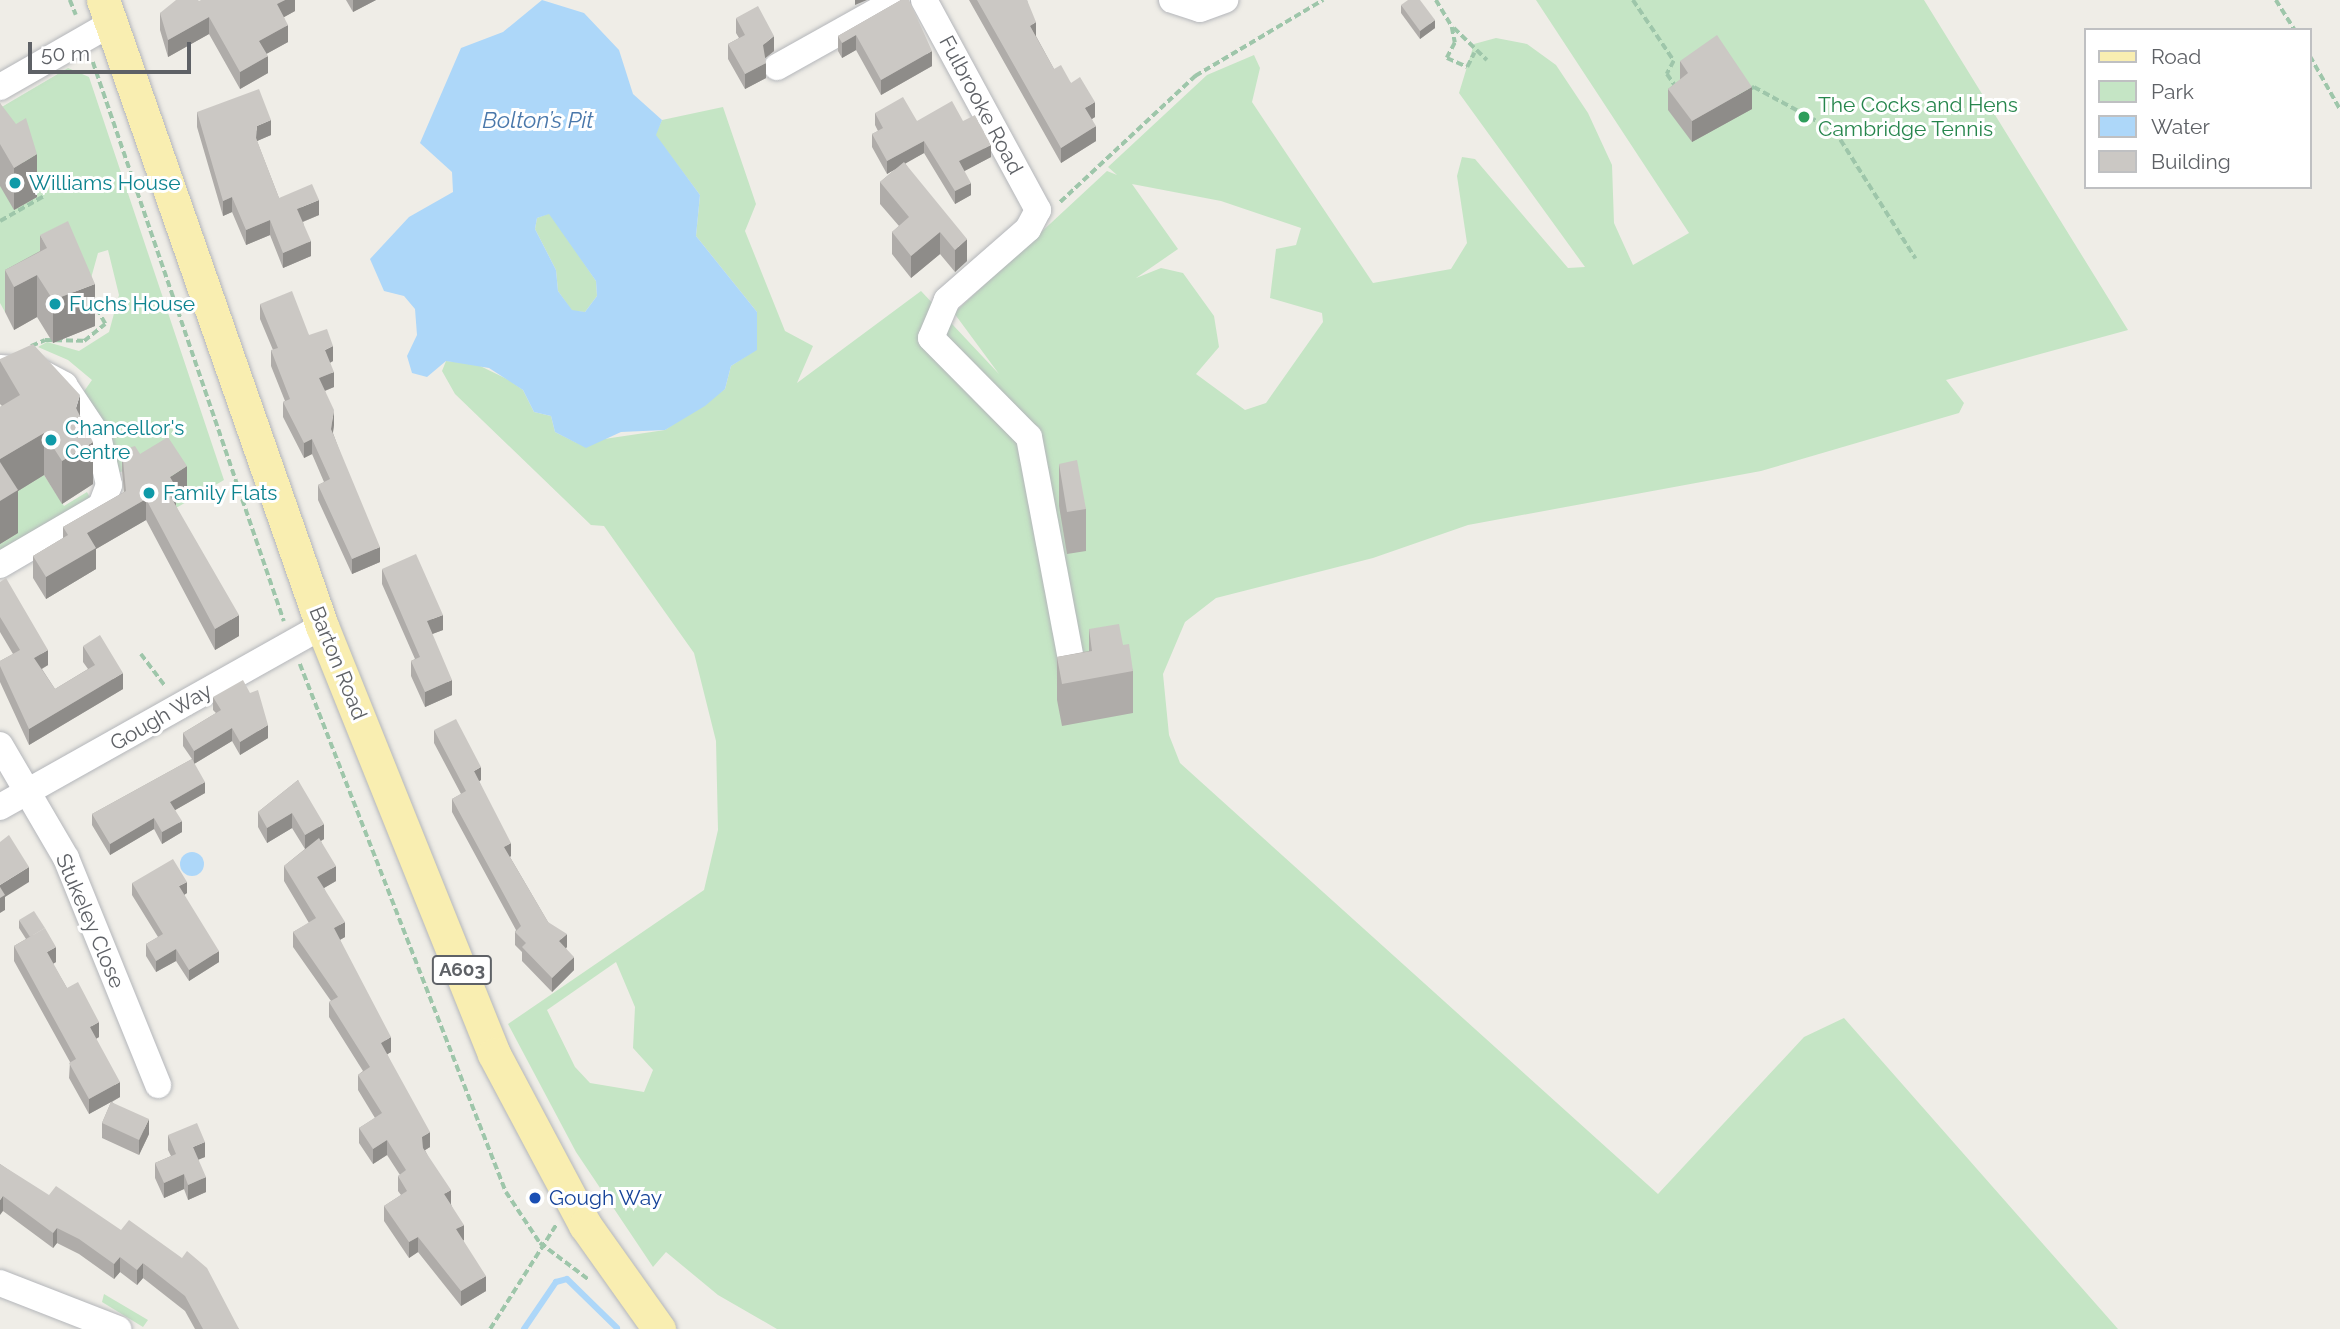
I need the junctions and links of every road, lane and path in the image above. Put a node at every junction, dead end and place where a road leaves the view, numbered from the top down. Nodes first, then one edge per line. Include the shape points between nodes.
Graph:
1 (897, 0) edge
2 (924, 0) edge
3 (1172, 0) edge
4 (1225, 0) edge
5 (1323, 0) edge
6 (1436, 0) edge
7 (1633, 0) edge
8 (2276, 0) edge
9 (104, 14) edge
10 (1452, 27) junction
11 (2294, 28) edge
12 (1474, 53) dead end
13 (1487, 60) dead end
14 (2312, 60) edge
15 (777, 67) dead end
16 (0, 87) edge
17 (1746, 91) edge
18 (1682, 97) edge
19 (2340, 109) edge
20 (44, 196) dead end
21 (1038, 211) junction
22 (0, 221) edge
23 (1916, 259) dead end
24 (88, 291) edge
25 (10, 361) edge
26 (0, 565) edge
27 (322, 626) junction
28 (141, 654) dead end
29 (1073, 676) edge
30 (178, 706) junction
31 (0, 745) edge
32 (30, 791) junction
33 (0, 807) edge
34 (158, 1085) dead end
35 (495, 1166) dead end
36 (575, 1206) junction
37 (540, 1242) junction
38 (0, 1283) edge
39 (593, 1283) dead end
40 (118, 1329) edge
41 (490, 1329) edge
42 (659, 1329) edge

1 - 15 street
2 - 21 street, Fulbrooke Road
3 - 4 street via 1200,9
5 - 21 path via 1195,76 1049,213
6 - 10 path
7 - 18 path via 1674,61 1667,74
8 - 11 path
9 - 16 street
9 - 27 main road, Barton Road / A603
10 - 12 path via 1455,44 1447,58 1467,67
10 - 13 path
14 - 19 path
17 - 23 path via 1754,87 1835,131
20 - 22 path
21 - 29 street via 1028,229 947,300 931,338 1029,437
24 - 25 path via 105,324 84,341 39,341
25 - 26 street via 64,385 98,436 109,485 101,506
27 - 30 street, Gough Way
27 - 36 main road, Barton Road / A603 via 494,1054
28 - 30 path
30 - 32 street, Gough Way
31 - 32 street, Stukeley Close
32 - 33 street, Gough Way
32 - 34 street, Stukeley Close via 66,858 152,1050
35 - 37 path via 517,1217
36 - 37 path
36 - 42 main road, Barton Road / A603
37 - 39 path
37 - 41 path via 518,1291
38 - 40 street

